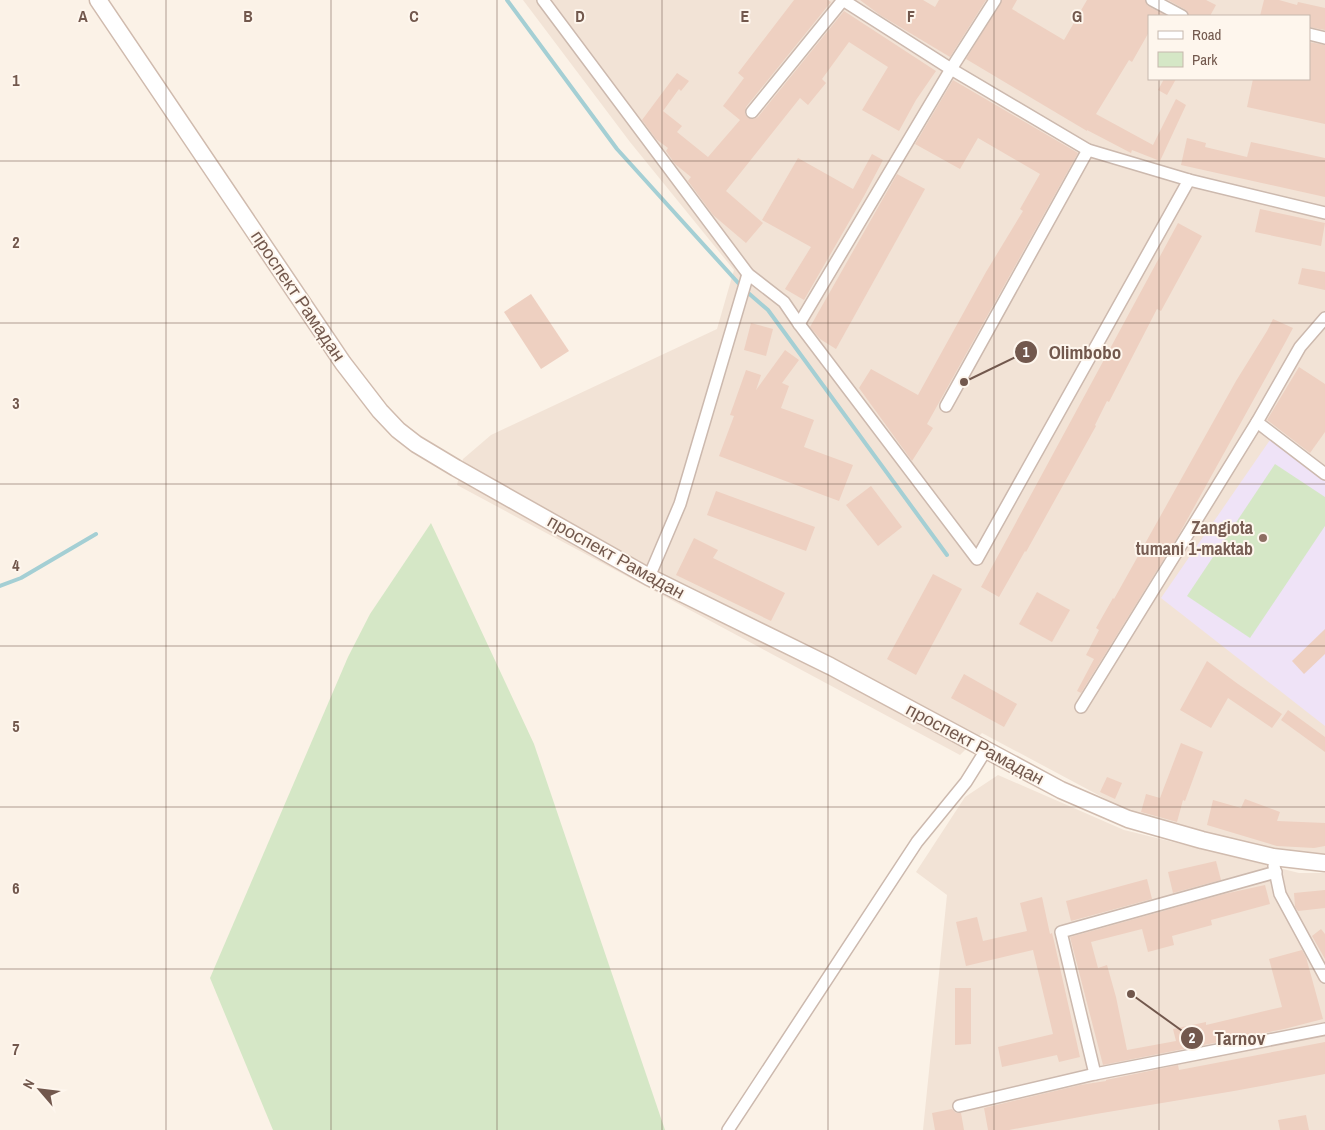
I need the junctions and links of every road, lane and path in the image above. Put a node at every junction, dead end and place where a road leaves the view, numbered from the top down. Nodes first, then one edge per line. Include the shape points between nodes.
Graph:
1 (98, 0) edge
2 (543, 0) edge
3 (843, 0) edge
4 (995, 0) edge
5 (1152, 0) edge
6 (1180, 15) edge
7 (1310, 34) edge
8 (1325, 38) edge
9 (951, 69) junction
10 (752, 112) dead end
11 (1088, 150) junction
12 (1189, 180) junction
13 (1325, 213) edge
14 (747, 278) junction
15 (1325, 318) edge
16 (799, 324) junction
17 (946, 406) dead end
18 (1256, 422) junction
19 (1325, 474) edge
20 (649, 577) junction
21 (1081, 707) dead end
22 (986, 750) junction
23 (1325, 863) edge
24 (1274, 865) junction
25 (1325, 977) edge
26 (1325, 1029) edge
27 (1095, 1074) junction
28 (959, 1106) dead end
29 (728, 1130) edge

1 - 20 main road, проспект Рамадан via 343,364 398,430 456,468
2 - 14 street
3 - 9 street
3 - 10 street
4 - 9 street
5 - 6 street
7 - 8 street
9 - 11 street
9 - 16 street
11 - 12 street
11 - 17 street
12 - 13 street
12 - 16 street via 977,559
14 - 16 street via 784,302
14 - 20 street via 680,504
15 - 18 street via 1300,347
18 - 19 street
18 - 21 street
20 - 22 main road, проспект Рамадан via 830,666
22 - 24 main road, проспект Рамадан via 1061,790 1128,819
22 - 29 street via 966,782 917,842
23 - 24 main road, проспект Рамадан
24 - 25 street via 1280,894
24 - 27 street via 1061,932
26 - 27 street
27 - 28 street

